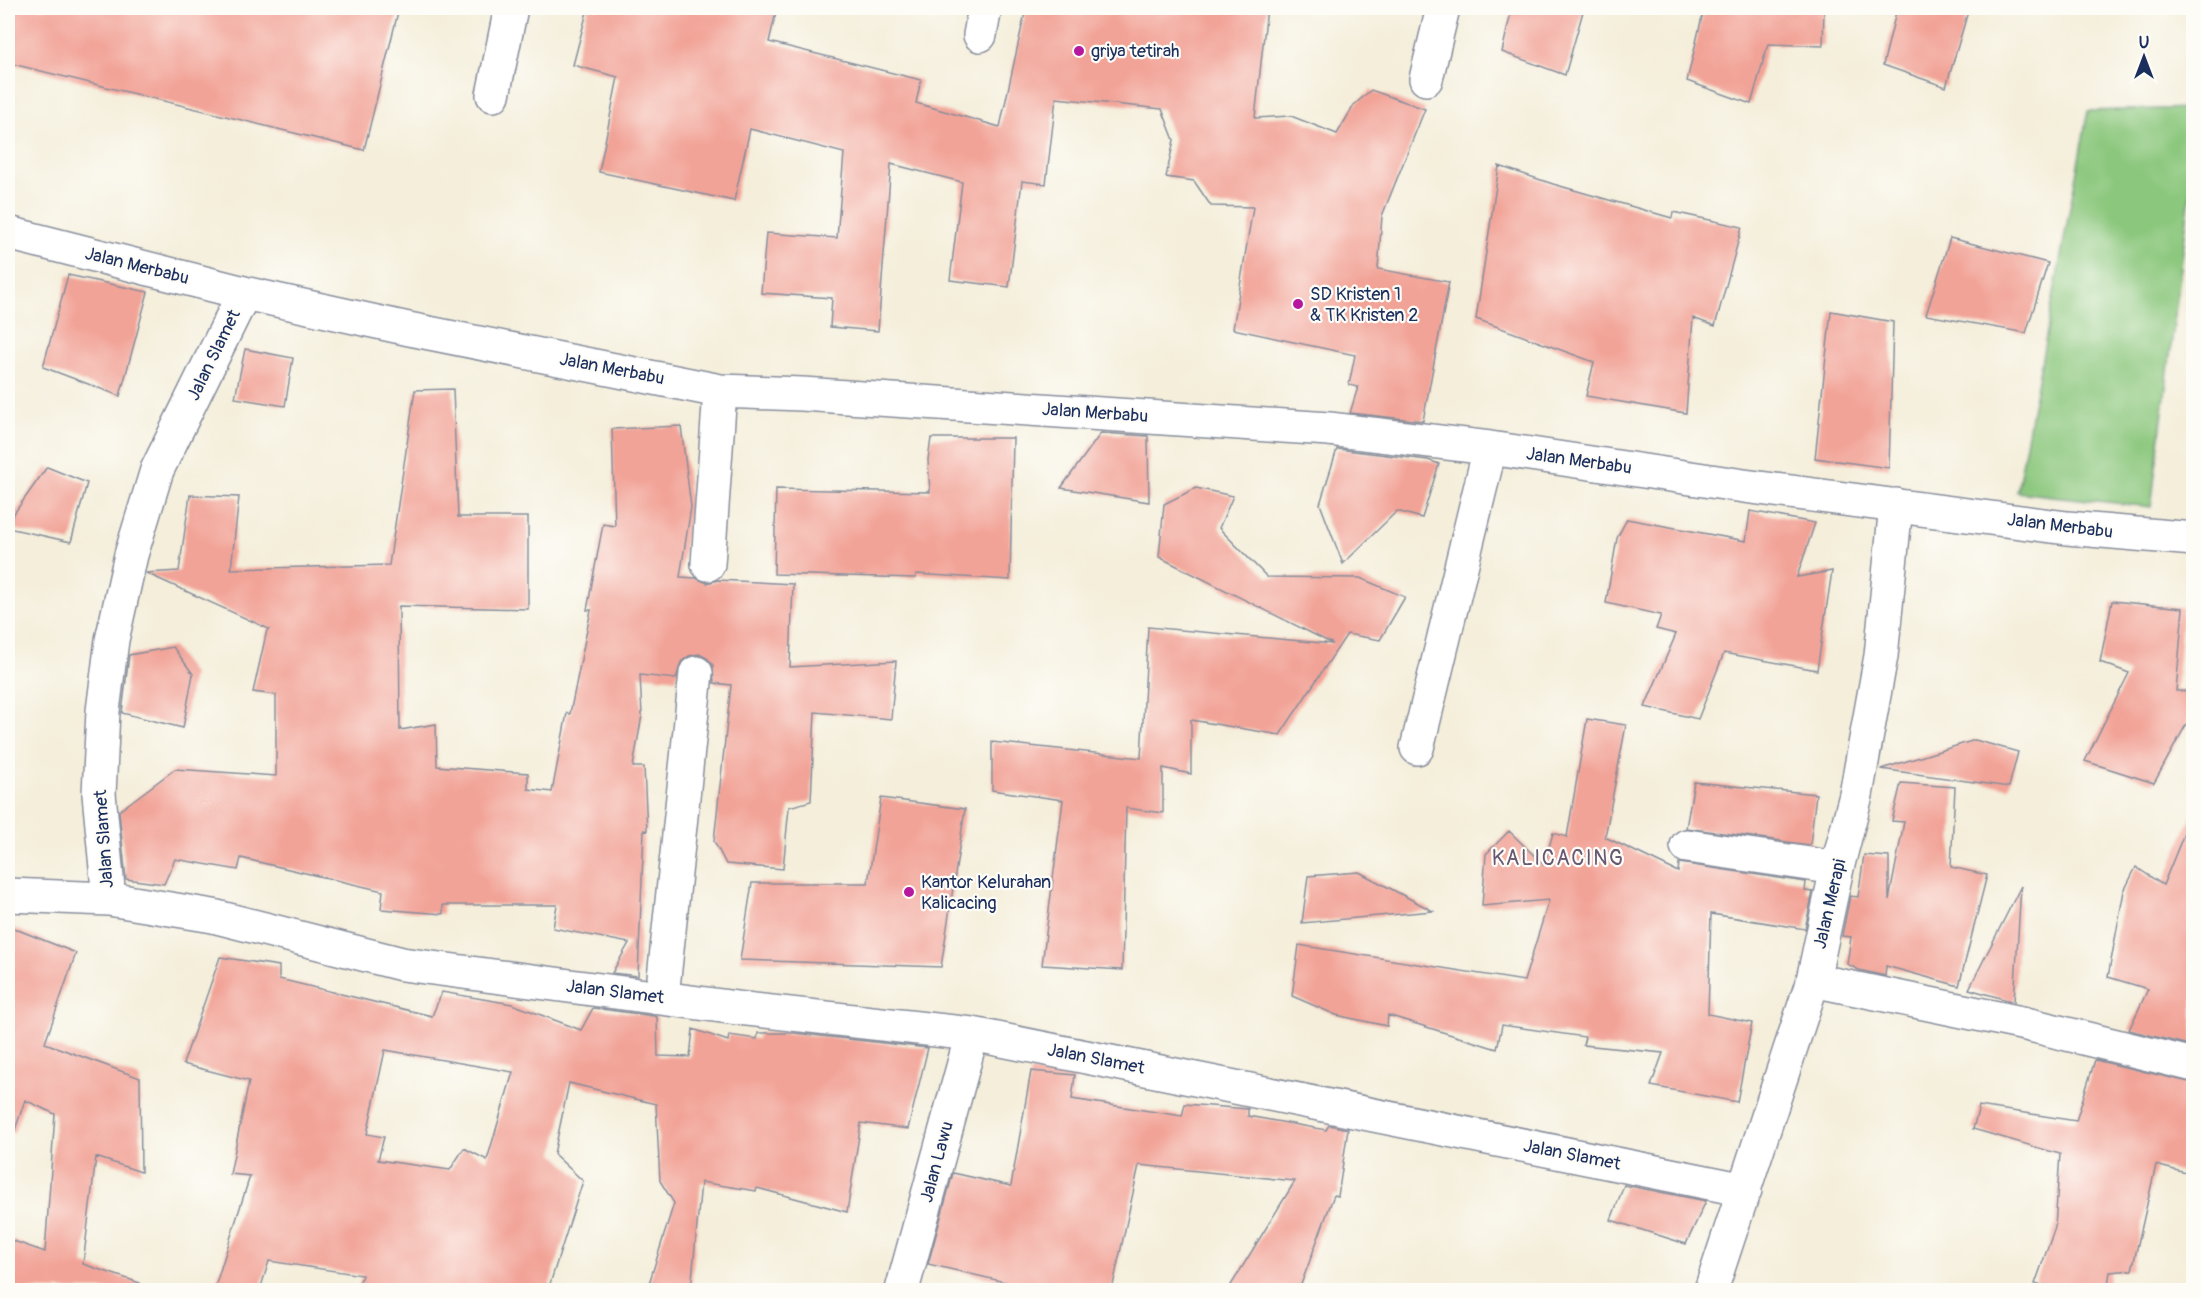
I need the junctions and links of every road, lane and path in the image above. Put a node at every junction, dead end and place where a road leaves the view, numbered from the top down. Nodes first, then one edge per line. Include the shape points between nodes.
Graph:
1 (511, 8) edge
2 (1443, 8) edge
3 (1426, 79) dead end
4 (493, 95) dead end
5 (8, 233) edge
6 (244, 293) junction
7 (720, 391) junction
8 (1490, 448) junction
9 (1896, 505) junction
10 (2193, 539) edge
11 (708, 564) dead end
12 (696, 673) dead end
13 (1417, 748) dead end
14 (1687, 846) dead end
15 (1837, 868) junction
16 (8, 895) edge
17 (109, 899) junction
18 (1813, 980) junction
19 (662, 998) junction
20 (972, 1034) junction
21 (2193, 1065) edge
22 (1745, 1190) junction
23 (912, 1288) edge
24 (1711, 1290) edge

1 - 4 street
2 - 3 street
5 - 6 street, Jalan Merbabu
6 - 7 street, Jalan Merbabu
6 - 17 street, Jalan Slamet via 157,470 131,555 112,640 99,794
7 - 8 street, Jalan Merbabu via 1329,429
7 - 11 street
8 - 9 street, Jalan Merbabu
8 - 13 street
9 - 10 street, Jalan Merbabu via 2067,528
9 - 15 street, Jalan Merapi via 1881,656 1856,795
12 - 19 street
14 - 15 street
15 - 18 street, Jalan Merapi
16 - 17 street
17 - 19 street, Jalan Slamet via 213,916 402,964
18 - 21 street via 2026,1024
18 - 22 street, Jalan Merapi
19 - 20 street, Jalan Slamet
20 - 22 street, Jalan Slamet
20 - 23 street, Jalan Lawu
22 - 24 street, Jalan Merapi

